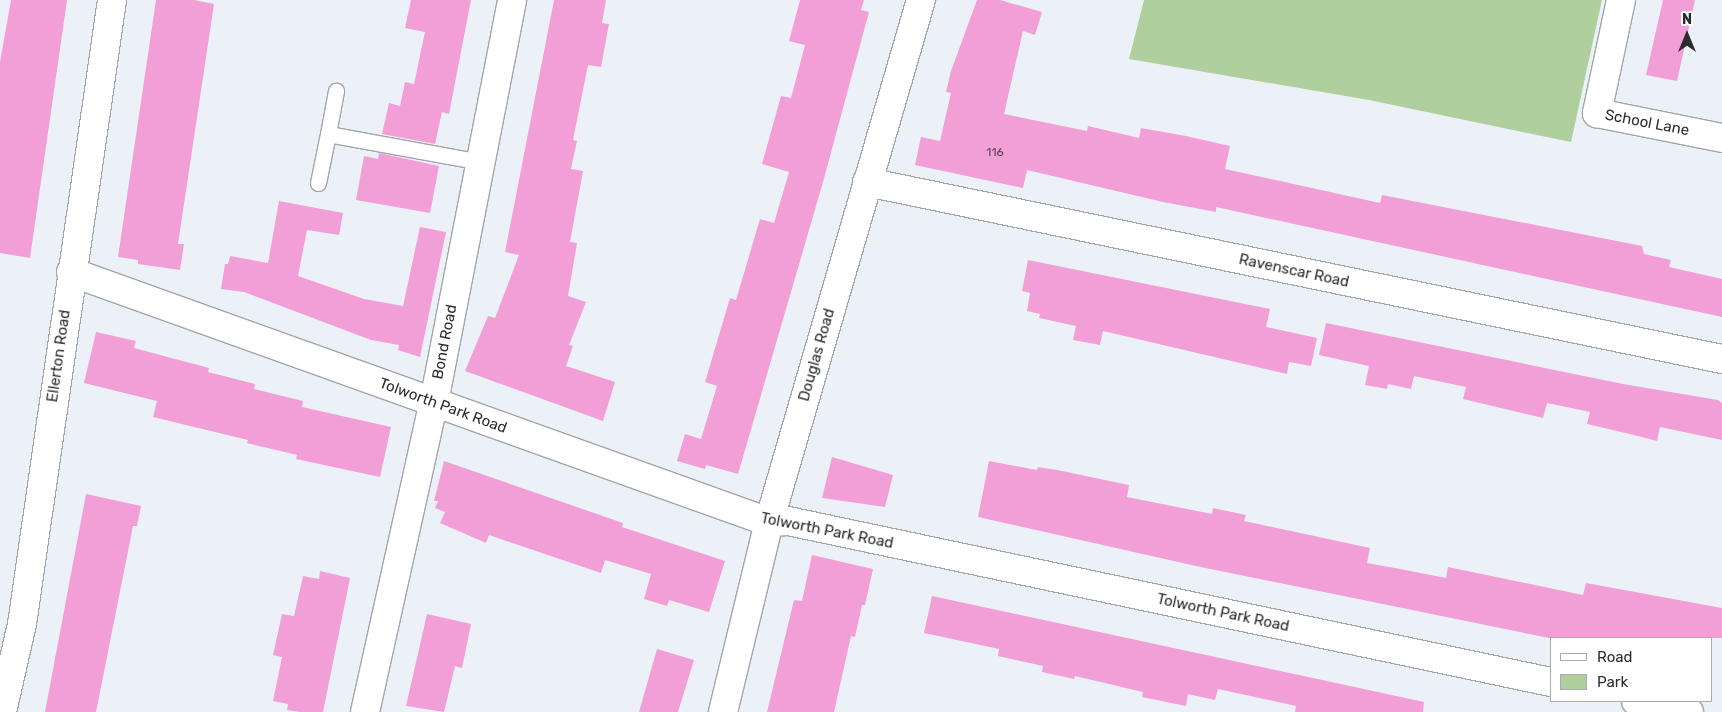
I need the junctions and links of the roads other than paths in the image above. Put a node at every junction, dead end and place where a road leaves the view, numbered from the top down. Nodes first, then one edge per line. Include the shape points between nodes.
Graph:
1 (112, 0) edge
2 (512, 0) edge
3 (921, 0) edge
4 (1621, 0) edge
5 (336, 91) dead end
6 (328, 134) junction
7 (1722, 138) edge
8 (480, 162) junction
9 (867, 182) junction
10 (318, 183) dead end
11 (72, 272) junction
12 (1722, 359) edge
13 (434, 402) junction
14 (769, 522) junction
15 (1550, 682) edge
16 (1641, 702) edge
17 (2, 712) edge
18 (365, 712) edge
19 (724, 712) edge
20 (1689, 712) edge

1 - 11 street, Ellerton Road
2 - 8 street, Bond Road
3 - 9 street, Douglas Road
4 - 7 street, School Lane via 1597,113
5 - 6 lane
6 - 8 lane
6 - 10 lane
8 - 13 street, Bond Road
9 - 12 street, Ravenscar Road
9 - 14 street, Douglas Road
11 - 13 street, Tolworth Park Road
11 - 17 street, Ellerton Road via 22,624
13 - 14 street, Tolworth Park Road
13 - 18 street, Bond Road
14 - 15 street, Tolworth Park Road via 788,521
14 - 19 street, Douglas Road
16 - 20 street

